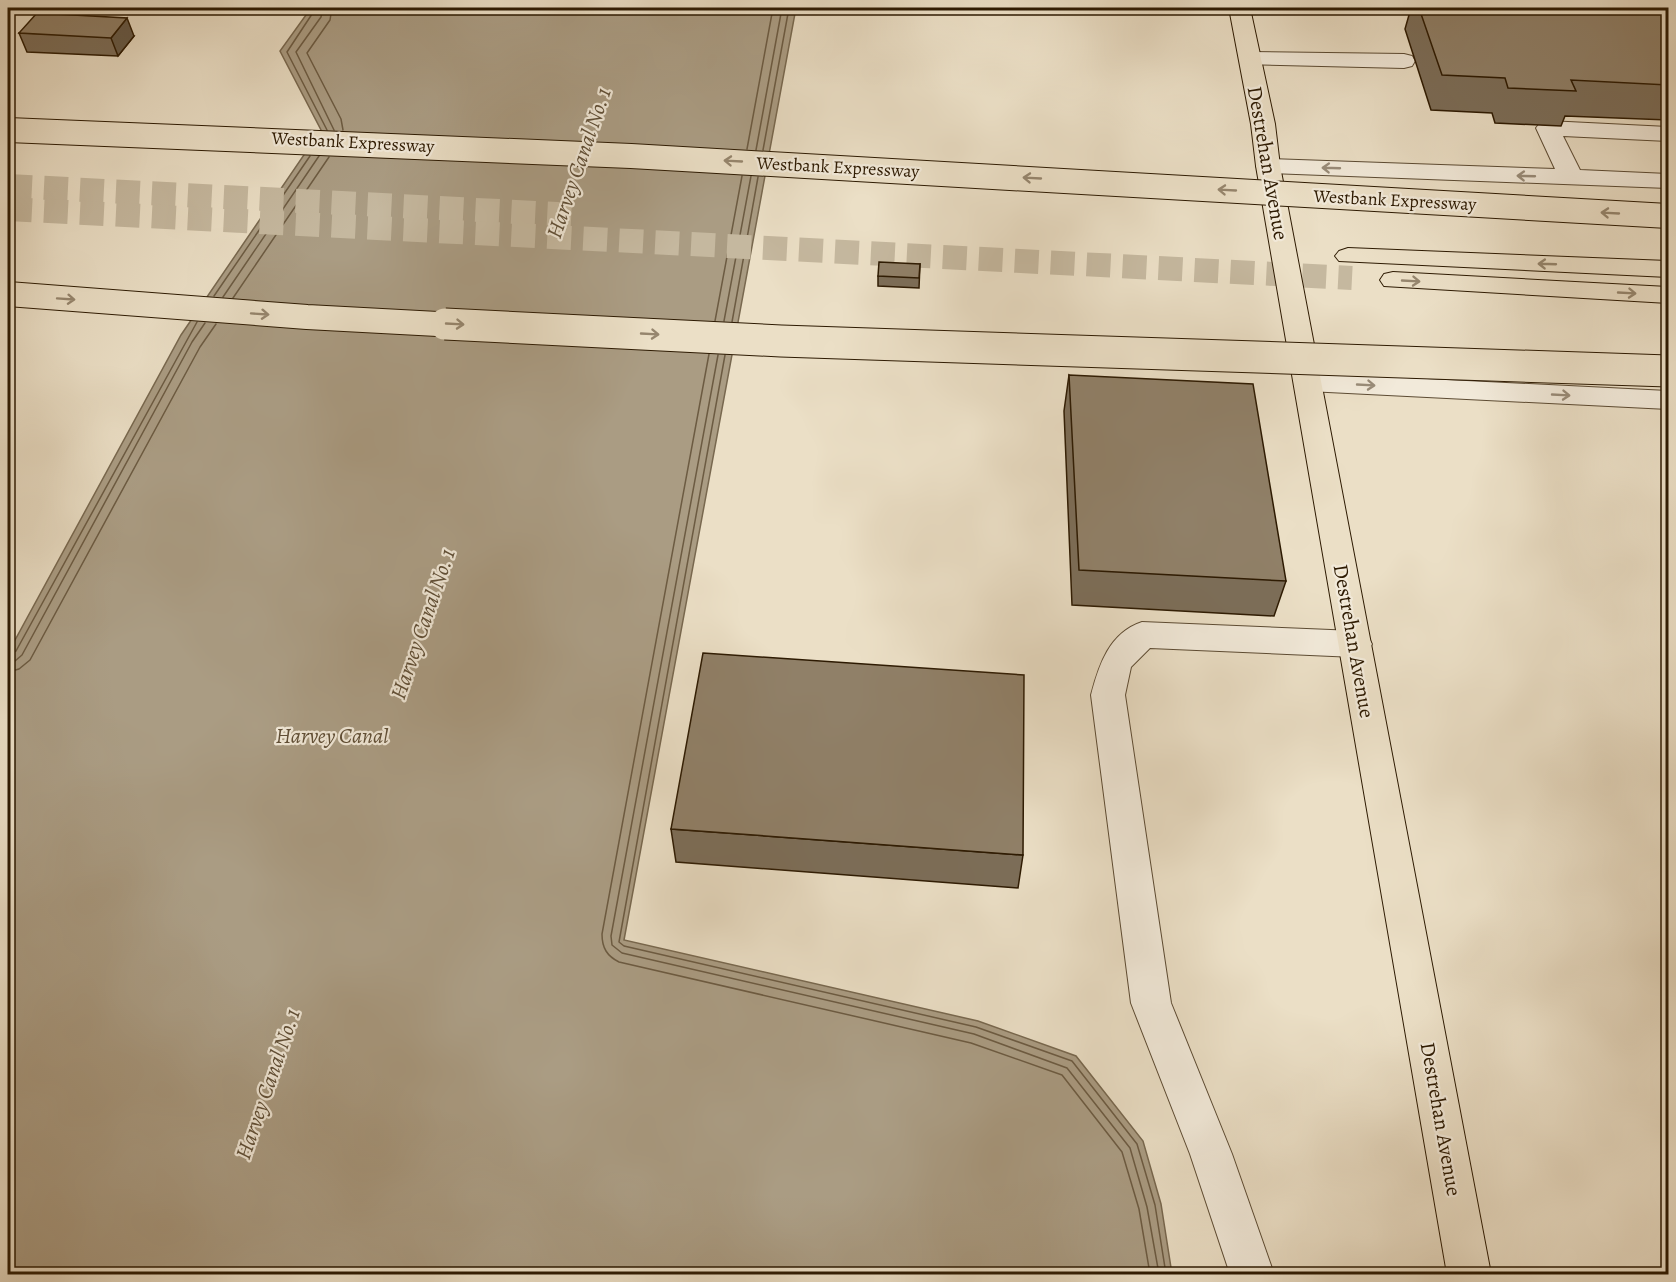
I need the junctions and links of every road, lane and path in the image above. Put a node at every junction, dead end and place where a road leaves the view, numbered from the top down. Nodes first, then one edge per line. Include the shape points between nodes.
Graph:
1 (1239, 8) edge
2 (1250, 59) junction
3 (1404, 61) dead end
4 (8, 130) edge
5 (1668, 134) edge
6 (1268, 165) junction
7 (1571, 177) junction
8 (1668, 181) edge
9 (1668, 216) edge
10 (1668, 269) edge
11 (8, 294) edge
12 (1668, 295) edge
13 (1668, 370) edge
14 (1308, 382) junction
15 (1668, 400) edge
16 (1355, 644) junction
17 (1252, 1275) edge
18 (1469, 1275) edge

1 - 2 main road, Destrehan Avenue
2 - 3 street
2 - 6 main road, Destrehan Avenue
9 -> 4 main road, Westbank Expressway, bridge via 759,162 294,139
5 - 7 street via 1548,128
7 -> 6 street, Westbank Expressway
6 - 14 main road, Destrehan Avenue
7 - 8 street, Westbank Expressway
10 -> 12 main road via 1350,267
11 -> 13 main road, bridge via 307,317 781,341
14 -> 15 street
14 - 16 main road, Destrehan Avenue
16 - 17 street via 1142,635 1116,662 1108,695 1151,1003 1211,1154
16 - 18 main road, Destrehan Avenue

